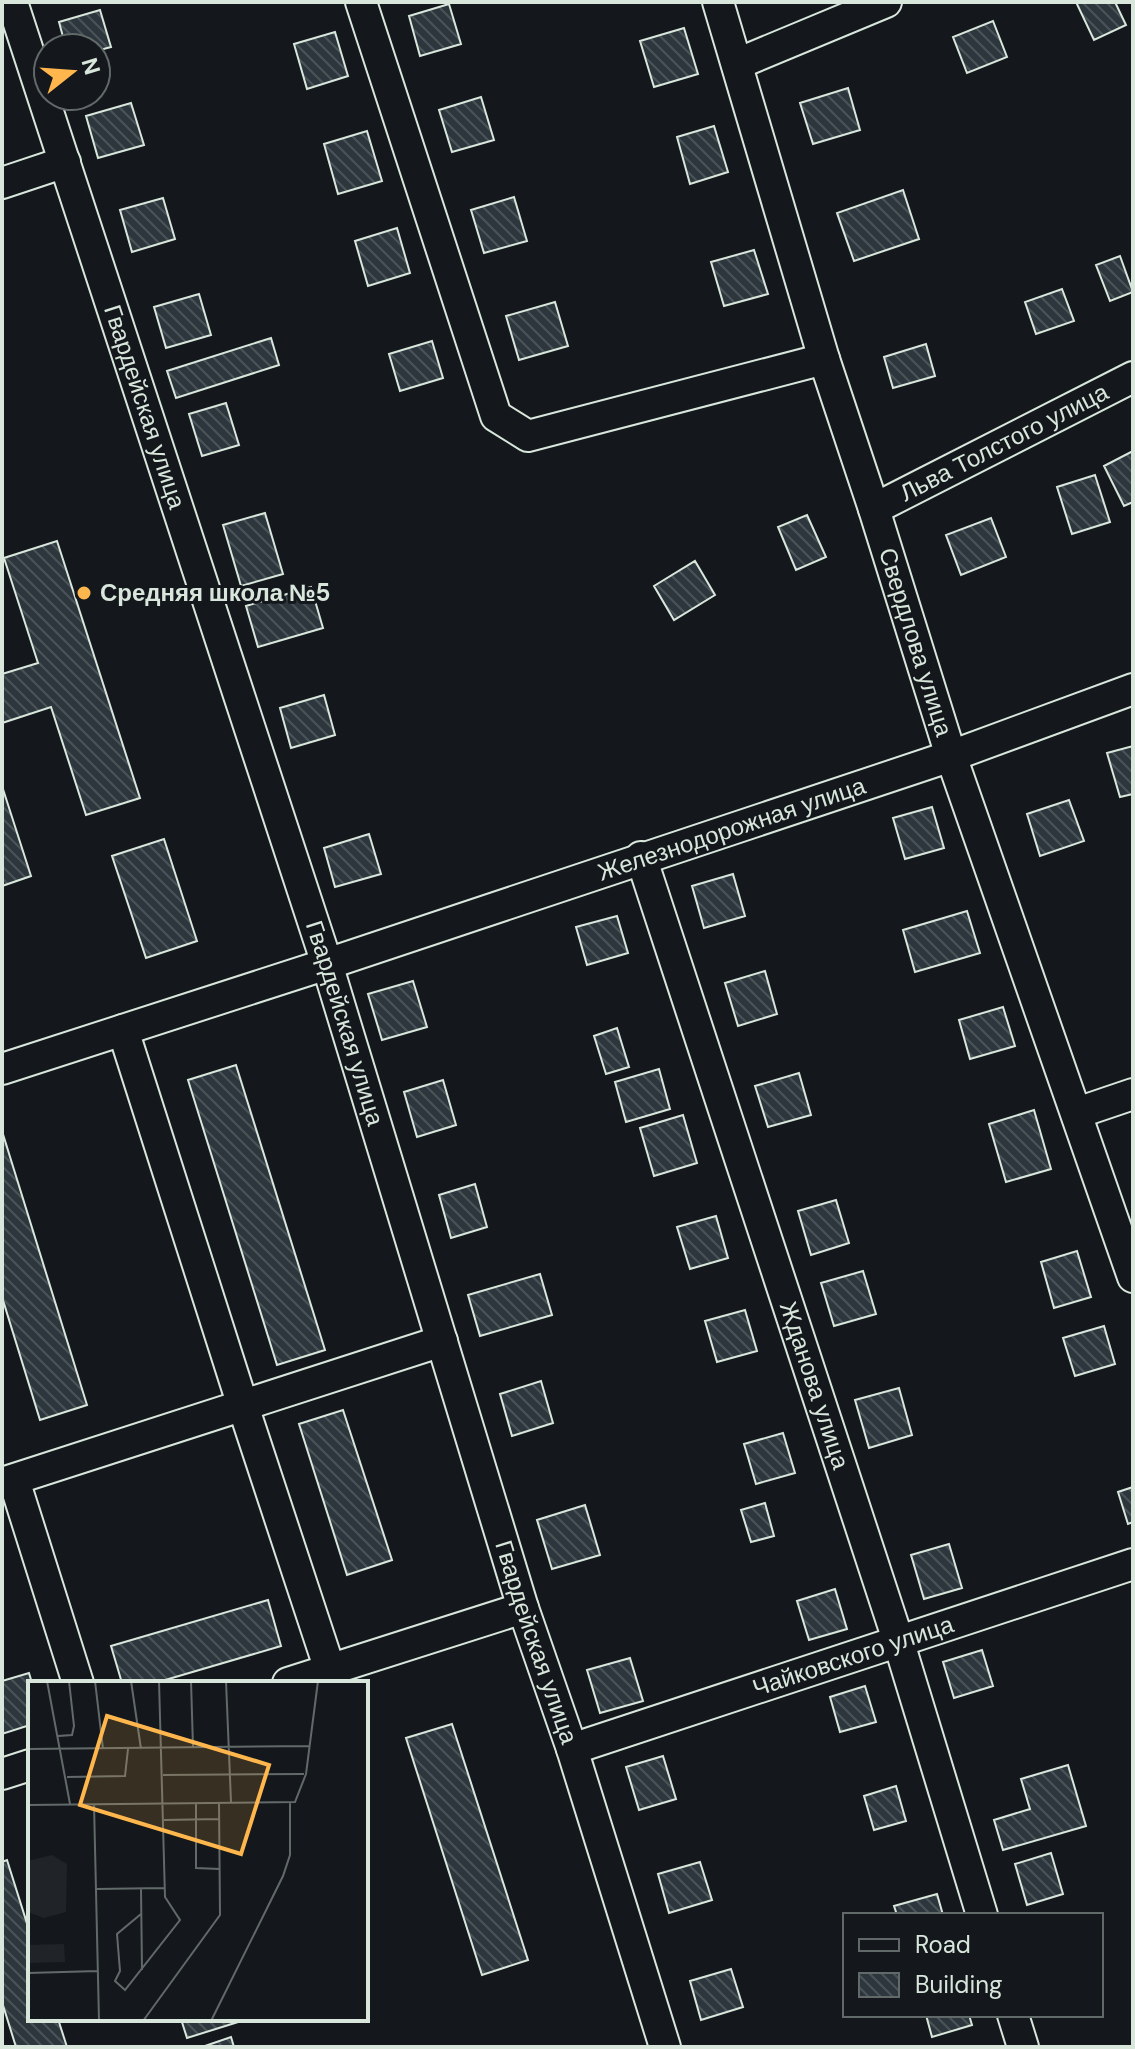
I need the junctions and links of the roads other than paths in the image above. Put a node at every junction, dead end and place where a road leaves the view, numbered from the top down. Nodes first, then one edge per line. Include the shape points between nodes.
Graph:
1 (12, 2) edge
2 (361, 2) edge
3 (718, 2) edge
4 (886, 2) edge
5 (737, 64) junction
6 (65, 162) junction
7 (2, 183) edge
8 (824, 359) junction
9 (1133, 377) edge
10 (874, 509) junction
11 (1133, 689) edge
12 (951, 756) junction
13 (641, 857) junction
14 (327, 964) junction
15 (123, 1030) junction
16 (2, 1069) edge
17 (1133, 1094) edge
18 (1077, 1113) junction
19 (1133, 1277) edge
20 (442, 1341) junction
21 (243, 1406) junction
22 (8, 1482) edge
23 (1133, 1564) edge
24 (523, 1608) junction
25 (899, 1643) junction
26 (330, 1670) junction
27 (77, 1681) edge
28 (294, 1681) edge
29 (572, 1749) junction
30 (28, 1766) edge
31 (2, 1774) edge
32 (981, 1913) edge
33 (1014, 2017) edge
34 (665, 2047) edge
35 (1023, 2047) edge

1 - 6 street, Гвардейская улица
2 - 8 street via 496,416 528,436
3 - 5 street, Свердлова улица
4 - 5 street
5 - 8 street, Свердлова улица
6 - 7 street
6 - 14 street, Гвардейская улица
8 - 10 street, Свердлова улица
9 - 10 street, Льва Толстого улица
10 - 12 street, Свердлова улица
11 - 12 street, Железнодорожная улица
12 - 13 street, Железнодорожная улица
12 - 18 street, Свердлова улица
13 - 14 street, Железнодорожная улица
13 - 25 street, Жданова улица
14 - 15 street, Железнодорожная улица
14 - 20 street, Гвардейская улица
15 - 16 street, Железнодорожная улица
15 - 21 street
17 - 18 street
18 - 19 street, Свердлова улица
20 - 21 street
20 - 24 street, Гвардейская улица
21 - 22 street
21 - 26 street
22 - 27 street
23 - 25 street, Чайковского улица
24 - 26 street
24 - 29 street, Гвардейская улица
25 - 29 street, Чайковского улица
25 - 32 street, Жданова улица
26 - 28 street
29 - 34 street, Гвардейская улица
30 - 31 street
33 - 35 street

